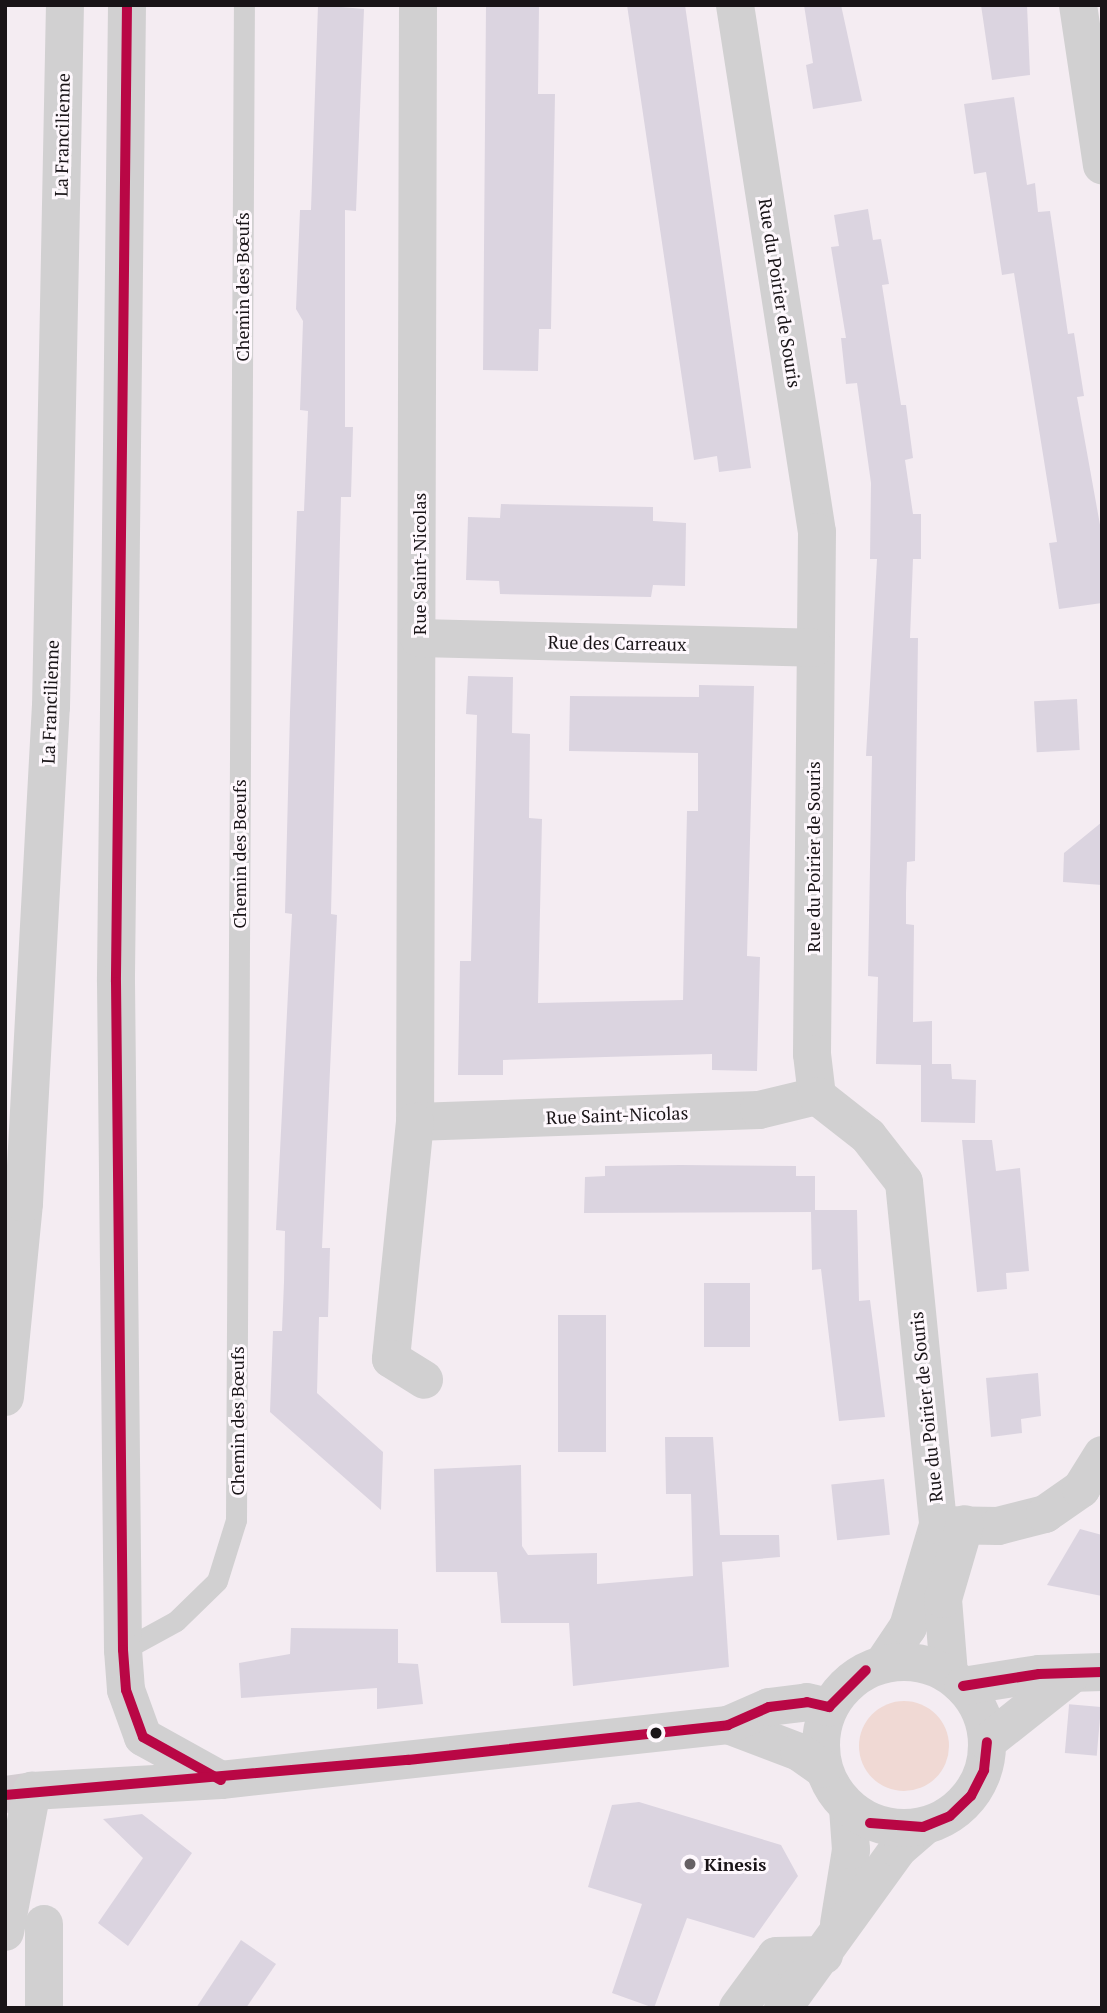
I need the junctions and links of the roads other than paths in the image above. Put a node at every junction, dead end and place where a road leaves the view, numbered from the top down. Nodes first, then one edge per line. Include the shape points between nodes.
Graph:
1 (65, 5) edge
2 (127, 5) edge
3 (244, 5) edge
4 (418, 5) edge
5 (735, 5) edge
6 (1078, 5) edge
7 (1102, 165) edge
8 (419, 638) junction
9 (815, 648) junction
10 (817, 1096) junction
11 (415, 1122) junction
12 (424, 1380) dead end
13 (5, 1397) edge
14 (1102, 1455) edge
15 (952, 1525) junction
16 (123, 1650) junction
17 (883, 1664) junction
18 (1086, 1674) edge
19 (956, 1680) junction
20 (829, 1707) junction
21 (728, 1725) junction
22 (988, 1742) junction
23 (823, 1769) junction
24 (221, 1780) junction
25 (848, 1808) junction
26 (923, 1827) junction
27 (44, 1924) dead end
28 (5, 1932) edge
29 (831, 1944) junction
30 (44, 2008) edge
31 (738, 2008) edge
32 (783, 2008) edge

1 - 13 main road, La Francilienne via 51,707 24,1203
2 - 16 main road via 116,982
3 - 16 lane, Chemin des Bœufs via 236,1520 218,1581 176,1621
4 - 8 main road, Rue Saint-Nicolas
5 - 9 main road, Rue du Poirier de Souris via 817,532
6 - 7 main road
8 - 9 main road, Rue des Carreaux
8 - 11 main road, Rue Saint-Nicolas
9 - 10 main road, Rue du Poirier de Souris via 811,1054
10 - 11 main road, Rue Saint-Nicolas via 759,1110
10 - 15 main road, Rue du Poirier de Souris via 868,1136 904,1182
11 - 12 main road, Rue Saint-Nicolas via 391,1359
14 - 15 main road via 1081,1489 1045,1514 999,1526
15 - 17 main road, Rue du Poirier de Souris via 908,1627
15 - 19 main road, Rue du Poirier de Souris via 943,1599
16 - 24 main road via 126,1690 143,1737
17 - 19 main road via 917,1663
17 - 20 main road via 851,1680
18 - 19 main road
18 - 22 main road
19 - 22 main road via 984,1722
20 - 21 main road via 807,1702 769,1707
20 - 23 main road via 822,1727
21 - 23 main road via 799,1752
21 - 24 main road
22 - 26 main road via 984,1770 971,1796 950,1816
23 - 25 main road
24 - 28 main road via 32,1791
25 - 26 main road via 897,1829
25 - 29 main road via 848,1884
26 - 29 main road via 898,1849
27 - 30 main road
29 - 31 main road via 776,1956
29 - 32 main road

